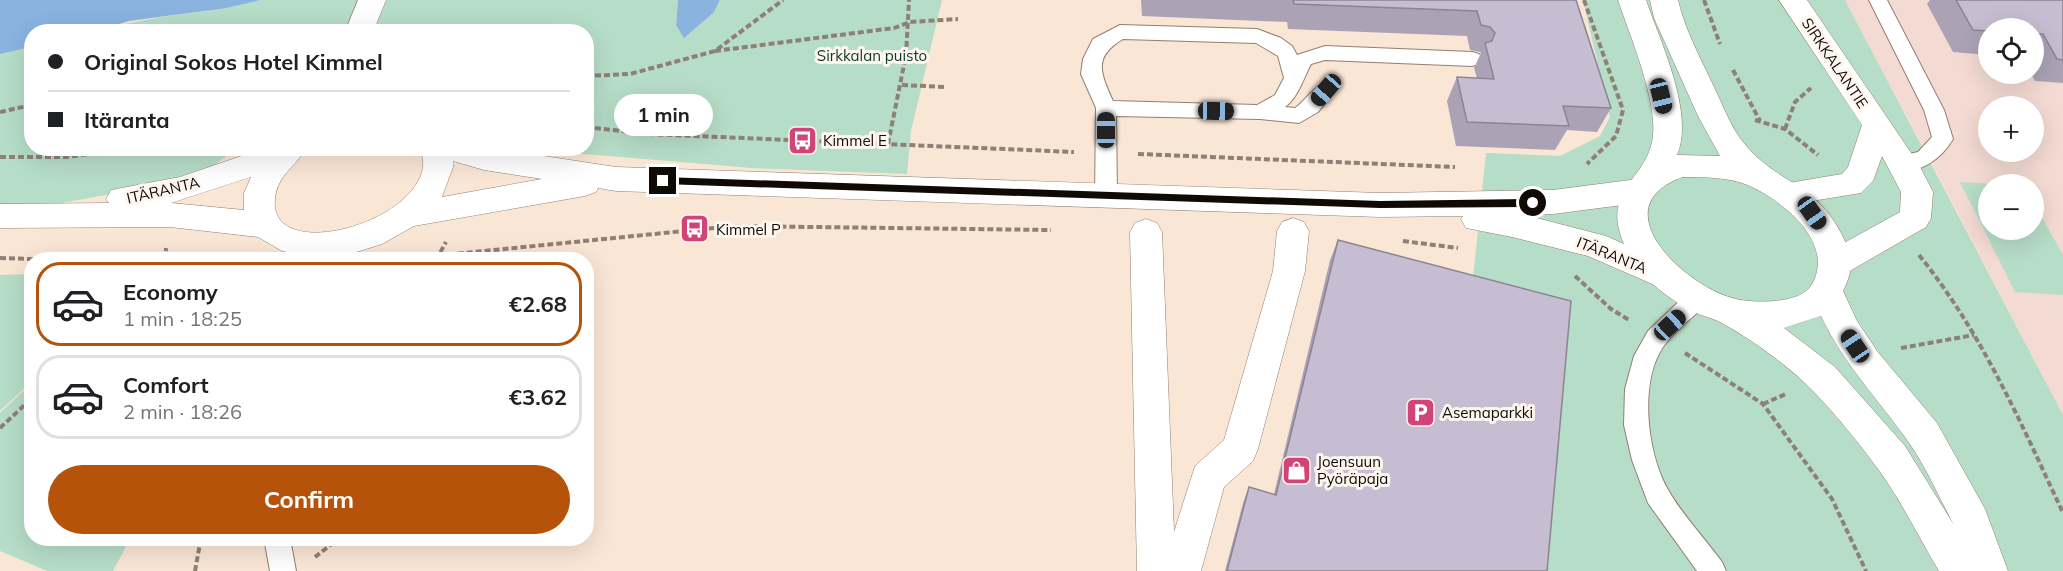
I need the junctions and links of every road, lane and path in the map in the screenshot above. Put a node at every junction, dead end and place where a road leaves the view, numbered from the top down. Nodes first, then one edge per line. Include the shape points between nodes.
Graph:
1 (783, 0) edge
2 (909, 0) edge
3 (1584, 0) edge
4 (1632, 0) edge
5 (1664, 0) edge
6 (1704, 0) edge
7 (1793, 0) edge
8 (1878, 0) edge
9 (371, 1) edge
10 (958, 19) dead end
11 (910, 22) junction
12 (362, 24) edge
13 (372, 24) edge
14 (715, 51) junction
15 (1723, 51) dead end
16 (1472, 59) dead end
17 (1728, 61) dead end
18 (594, 76) edge
19 (1294, 81) junction
20 (902, 85) junction
21 (945, 87) dead end
22 (1326, 90) dead end
23 (24, 107) edge
24 (1106, 108) junction
25 (0, 112) edge
26 (1260, 112) junction
27 (1760, 121) dead end
28 (1876, 126) junction
29 (594, 128) edge
30 (888, 144) junction
31 (1106, 153) junction
32 (74, 156) edge
33 (273, 156) edge
34 (283, 156) edge
35 (437, 156) edge
36 (474, 156) edge
37 (0, 157) edge
38 (1903, 163) junction
39 (1586, 165) dead end
40 (1459, 168) dead end
41 (1760, 178) junction
42 (616, 179) junction
43 (1645, 184) junction
44 (1787, 193) junction
45 (1106, 196) junction
46 (1380, 205) junction
47 (40, 214) junction
48 (406, 215) junction
49 (0, 216) edge
50 (265, 225) junction
51 (1052, 230) dead end
52 (1293, 231) dead end
53 (1146, 232) dead end
54 (1402, 241) dead end
55 (1460, 249) dead end
56 (309, 252) edge
57 (315, 252) edge
58 (451, 252) edge
59 (0, 258) edge
60 (24, 259) edge
61 (1666, 277) junction
62 (1832, 278) junction
63 (1713, 304) junction
64 (1974, 335) dead end
65 (1763, 404) dead end
66 (24, 406) edge
67 (0, 428) edge
68 (2063, 513) edge
69 (200, 546) edge
70 (278, 546) edge
71 (195, 571) edge
72 (283, 571) edge
73 (1156, 571) edge
74 (1182, 571) edge
75 (1713, 571) edge
76 (1866, 571) edge
77 (1960, 571) edge
78 (1989, 571) edge

1 - 14 path
2 - 11 path
3 - 39 path via 1623,110 1616,136
4 - 43 street via 1653,61 1668,136
5 - 41 street via 1672,28 1713,116 1732,150
6 - 15 path
7 - 28 street, SIRKKALANTIE
8 - 38 lane via 1934,110 1943,139 1925,158
9 - 12 street
9 - 13 street
10 - 11 path
11 - 14 path via 894,28
11 - 20 path
14 - 18 path via 630,74
16 - 19 lane via 1325,52 1304,59
17 - 27 path
19 - 24 lane via 1289,54 1272,40 1257,36 1120,32 1100,44 1093,59 1091,74
19 - 26 lane via 1282,100
20 - 21 path
20 - 30 path
22 - 26 lane via 1299,116
23 - 25 path
24 - 26 lane
24 - 31 lane
28 - 38 street, SIRKKALANTIE
28 - 44 street, SIRKKALANTIE via 1862,173 1850,185
29 - 30 path via 647,134
30 - 31 path
31 - 40 path
31 - 45 lane
32 - 37 path
33 - 47 street, ITÄRANTA via 181,189
34 - 50 street via 264,178 258,203
35 - 48 street via 438,167 428,191
36 - 42 street, ITÄRANTA
38 - 62 street, SIRKKALANTIE via 1917,192 1915,218
41 - 43 street via 1725,166 1681,165
41 - 44 street
42 - 45 street, ITÄRANTA
42 - 48 street, ITÄRANTA
43 - 46 street, ITÄRANTA via 1553,202
43 - 61 street via 1631,212 1646,255
44 - 62 street via 1812,213 1828,236
45 - 46 street, ITÄRANTA
46 - 61 street, ITÄRANTA via 1512,224 1595,245
47 - 49 street, ITÄRANTA
47 - 50 street, ITÄRANTA via 170,215
48 - 57 street via 377,233
50 - 56 street via 283,240
51 - 58 path via 734,226
52 - 74 street via 1289,271 1240,449 1208,478
53 - 73 street
54 - 55 path
59 - 60 path
61 - 63 street
62 - 63 street via 1803,310 1773,316
62 - 78 street via 1845,331 1924,434 1972,522
63 - 75 lane via 1656,338 1642,363 1636,389 1636,425 1657,495
63 - 77 street via 1779,342 1823,378 1892,458
64 - 68 path
65 - 76 path via 1832,499
66 - 67 path
69 - 71 path
70 - 72 lane

